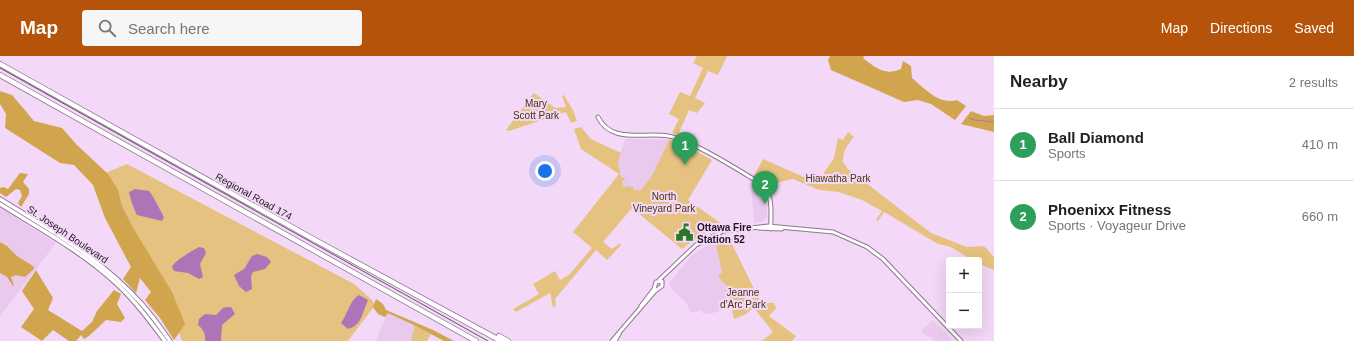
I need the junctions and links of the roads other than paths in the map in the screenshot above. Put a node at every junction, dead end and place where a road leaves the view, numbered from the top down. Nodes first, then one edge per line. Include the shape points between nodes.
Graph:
1 (0, 64) edge
2 (0, 75) edge
3 (598, 117) dead end
4 (0, 199) edge
5 (0, 204) edge
6 (34, 222) junction
7 (771, 228) junction
8 (82, 254) junction
9 (678, 262) junction
10 (659, 280) junction
11 (663, 283) junction
12 (657, 286) junction
13 (411, 292) junction
14 (433, 317) junction
15 (625, 324) junction
16 (165, 341) edge
17 (170, 341) edge
18 (469, 341) edge
19 (476, 341) edge
20 (501, 341) edge
21 (508, 341) edge
22 (612, 341) edge
23 (615, 341) edge
24 (962, 341) edge

1 - 13 highway, Regional Road 174
2 - 14 highway, Regional Road 174
3 - 7 main road via 606,128 615,133 663,135 681,139 758,182 768,191 771,199
4 - 6 main road, St. Joseph Boulevard
5 - 6 main road, St. Joseph Boulevard
6 - 8 main road, St. Joseph Boulevard
7 - 9 main road via 728,230 713,234 696,245
7 - 24 main road via 833,232 867,247 883,260
8 - 16 main road, St. Joseph Boulevard via 122,289
8 - 17 main road, St. Joseph Boulevard via 120,281
9 - 10 main road
9 - 11 main road
10 - 11 main road
10 - 12 main road via 656,282
11 - 12 main road via 662,286
12 - 15 main road
13 - 20 highway, Regional Road 174
13 - 21 highway
14 - 18 highway
14 - 19 highway, Regional Road 174
15 - 22 main road
15 - 23 main road

